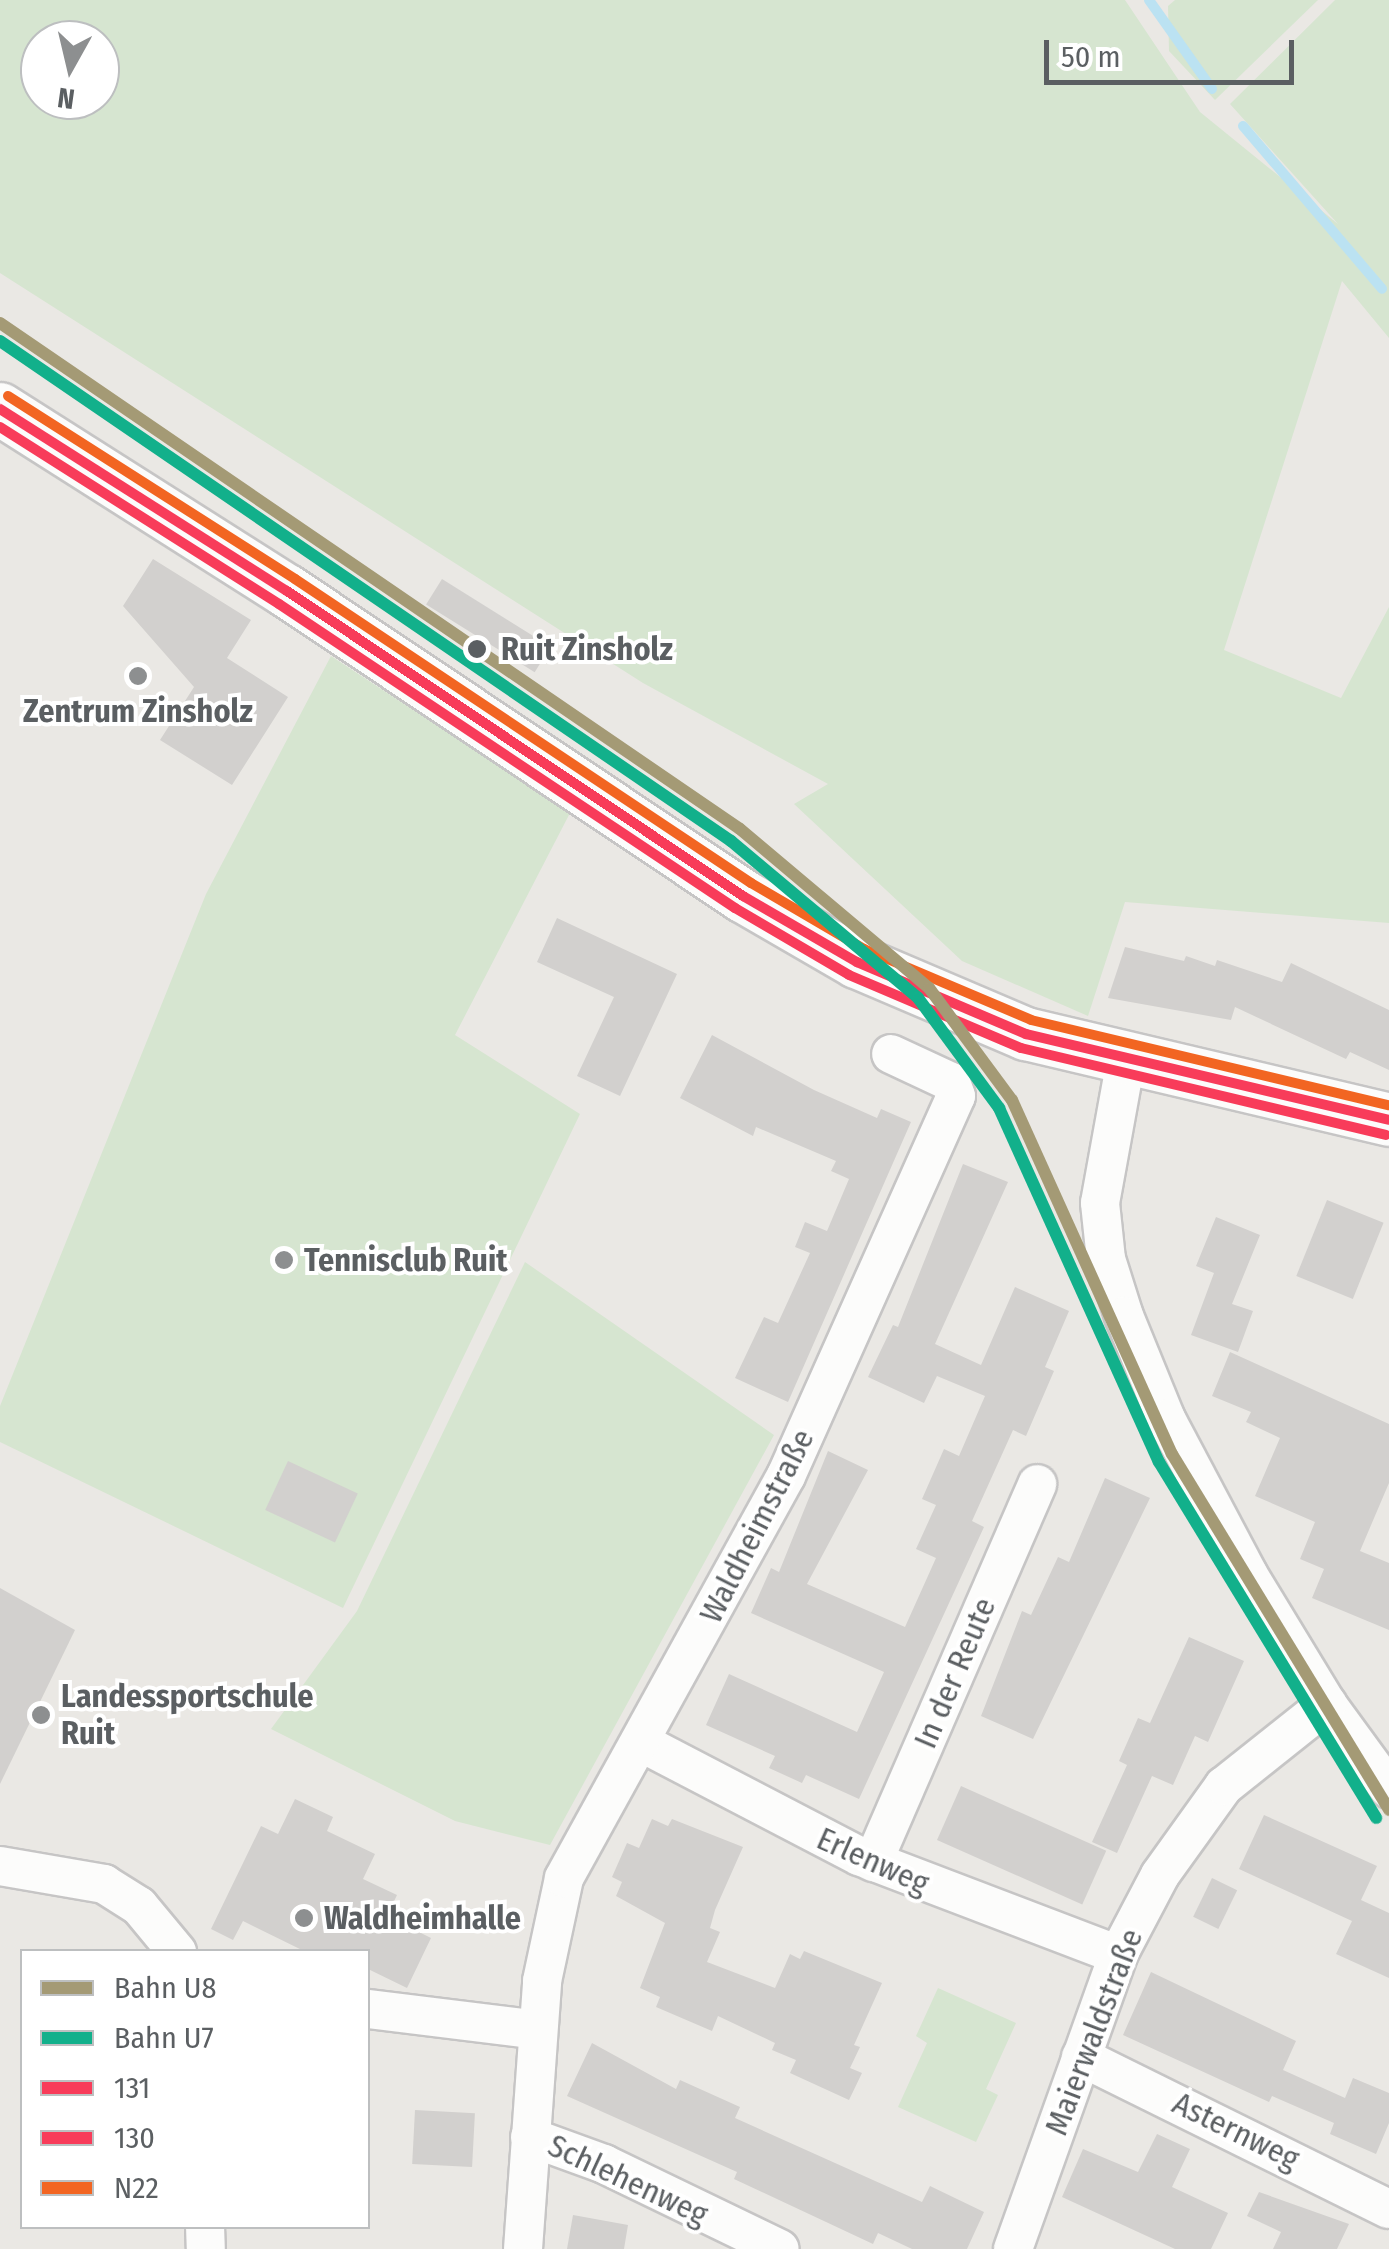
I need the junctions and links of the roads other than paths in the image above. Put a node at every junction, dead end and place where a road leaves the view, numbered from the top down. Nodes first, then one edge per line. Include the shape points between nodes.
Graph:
1 (0, 409) edge
2 (890, 1054) dead end
3 (1126, 1060) junction
4 (1389, 1120) edge
5 (1036, 1484) dead end
6 (1327, 1704) junction
7 (640, 1742) junction
8 (1389, 1790) edge
9 (873, 1862) junction
10 (0, 1866) edge
11 (175, 1949) edge
12 (1118, 1955) junction
13 (370, 2008) edge
14 (538, 2030) junction
15 (1081, 2058) junction
16 (530, 2136) junction
17 (1389, 2209) edge
18 (523, 2249) edge
19 (780, 2249) edge
20 (1013, 2249) edge

1 - 3 main road via 826,946 970,1014
2 - 7 street, Waldheimstraße via 950,1082 954,1100 786,1476
3 - 4 main road
3 - 6 street via 1100,1203 1114,1288 1166,1419
5 - 9 street, In der Reute
6 - 8 street
6 - 12 street, Maierwaldstraße via 1224,1786 1176,1849
7 - 9 street, Erlenweg
7 - 14 street, Waldheimstraße via 564,1878
9 - 12 street, Erlenweg
10 - 11 street via 104,1884 140,1906
12 - 15 street, Maierwaldstraße
13 - 14 street
14 - 16 street, Waldheimstraße
15 - 17 street, Asternweg
15 - 20 street, Maierwaldstraße
16 - 18 street, Waldheimstraße
16 - 19 street, Schlehenweg

